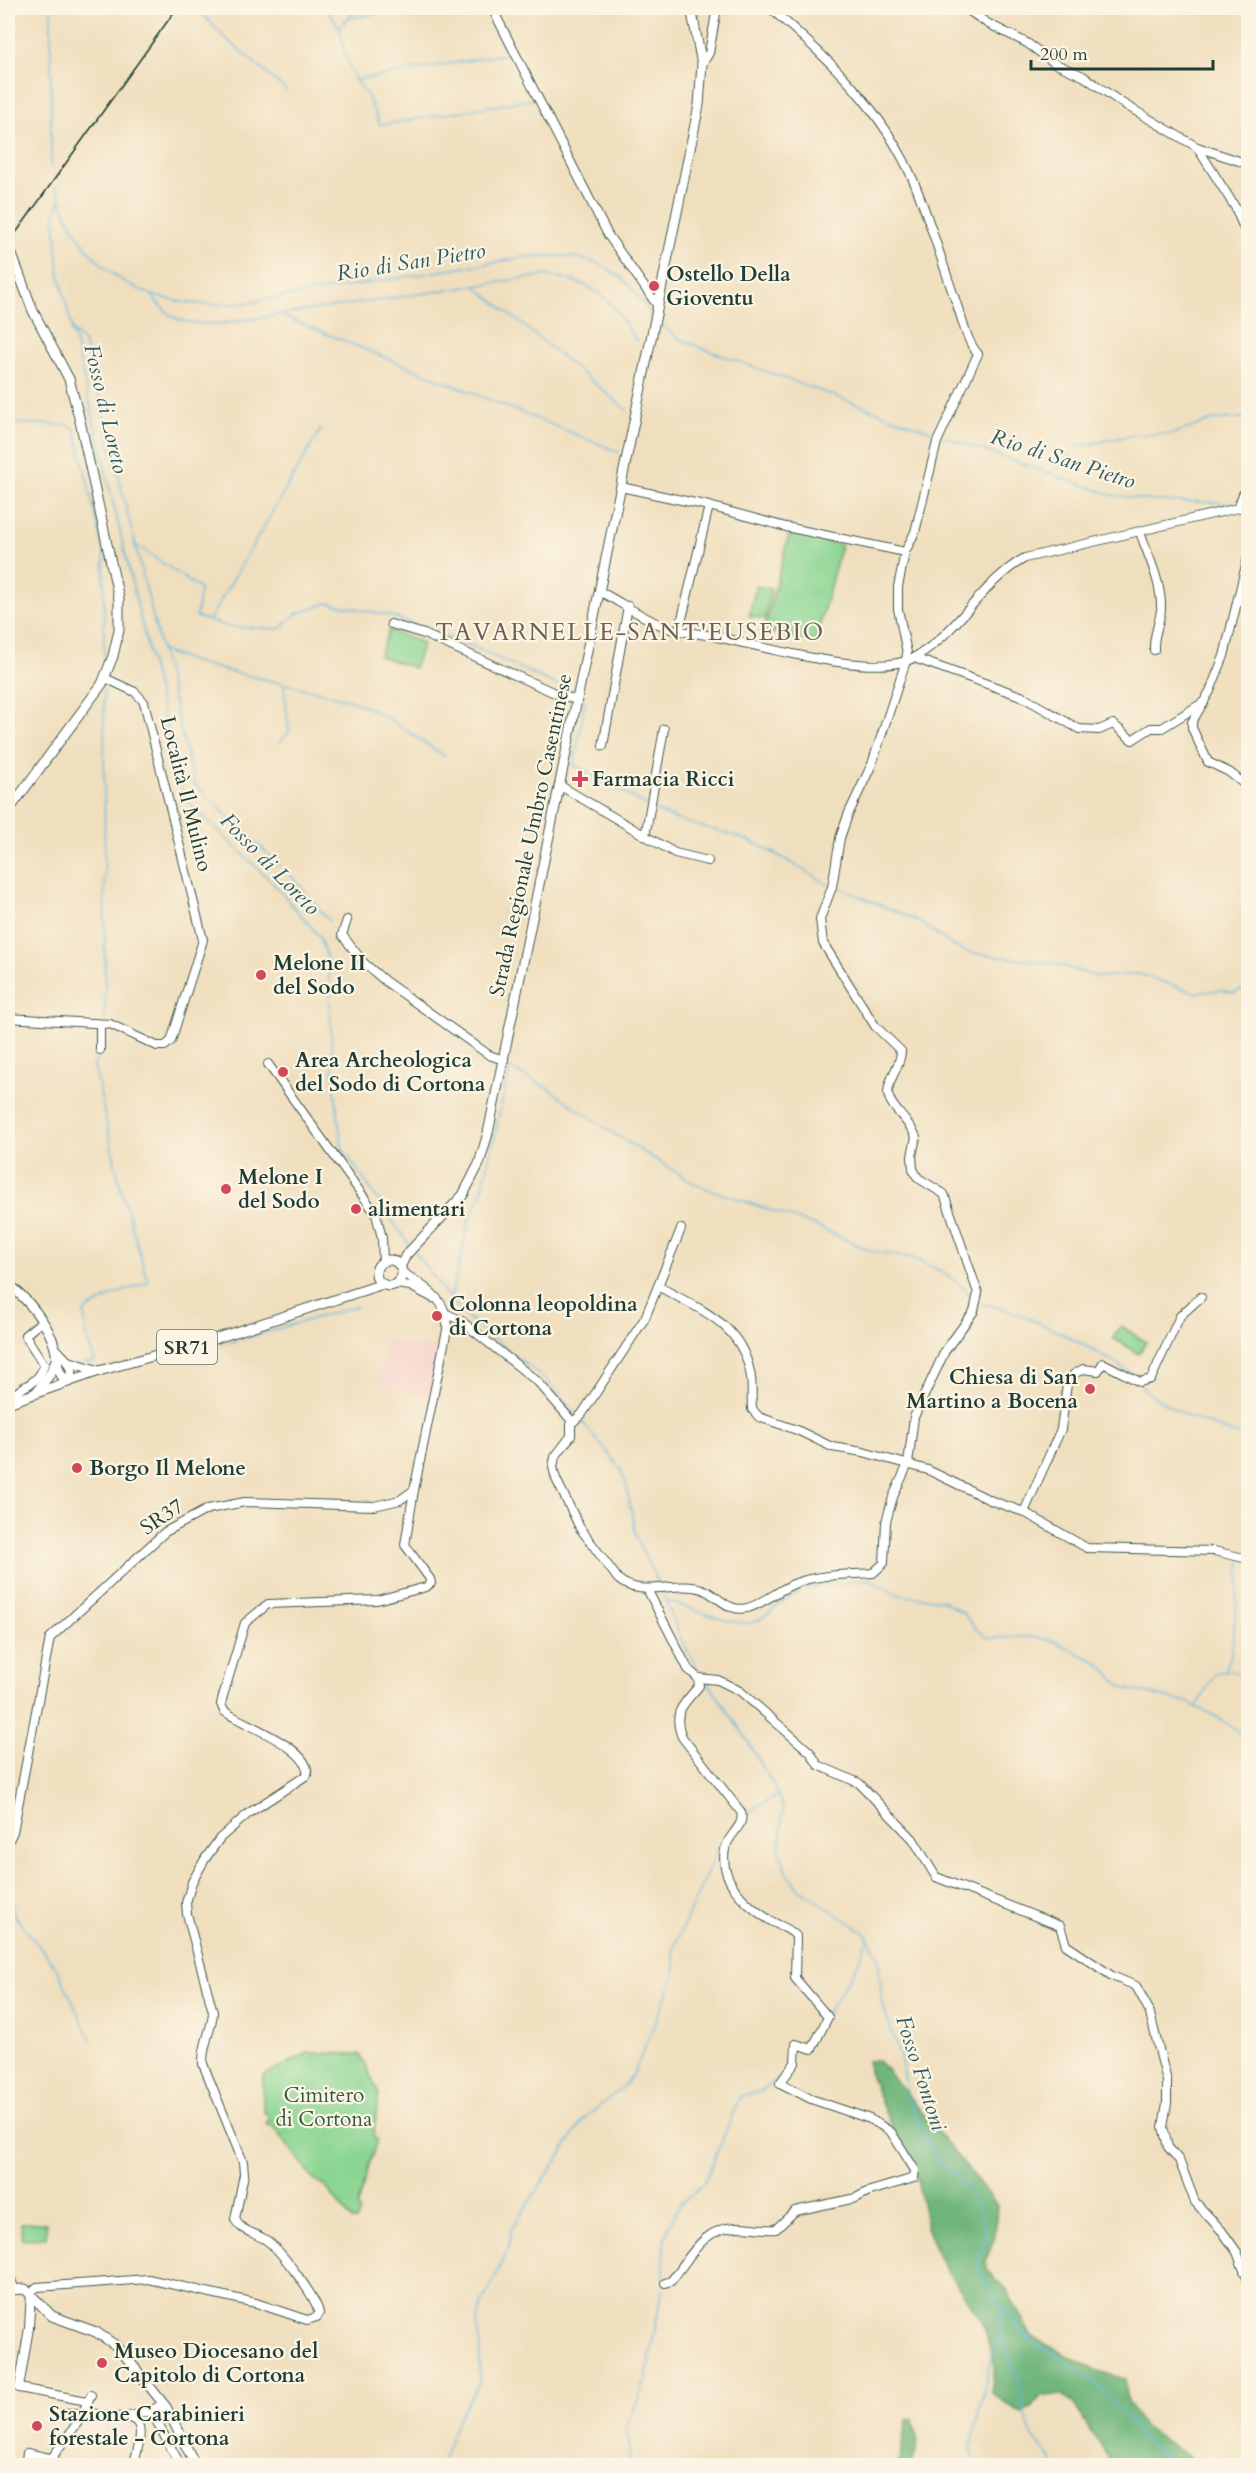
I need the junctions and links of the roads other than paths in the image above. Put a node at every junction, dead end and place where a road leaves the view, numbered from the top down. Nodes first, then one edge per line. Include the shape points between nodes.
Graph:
1 (492, 8) edge
2 (691, 8) edge
3 (717, 8) edge
4 (770, 8) edge
5 (965, 8) edge
6 (702, 64) junction
7 (1197, 147) junction
8 (1248, 164) edge
9 (1248, 238) edge
10 (8, 244) edge
11 (657, 304) junction
12 (621, 488) junction
13 (1248, 493) edge
14 (709, 506) junction
15 (1238, 508) junction
16 (1248, 508) edge
17 (1140, 532) junction
18 (905, 552) junction
19 (1248, 556) edge
20 (599, 591) junction
21 (628, 606) junction
22 (391, 624) dead end
23 (679, 631) junction
24 (1154, 650) dead end
25 (910, 660) junction
26 (105, 678) junction
27 (577, 700) junction
28 (1204, 702) junction
29 (664, 729) dead end
30 (603, 746) dead end
31 (560, 785) junction
32 (1248, 787) edge
33 (8, 811) edge
34 (642, 834) junction
35 (708, 861) dead end
36 (346, 920) dead end
37 (8, 1018) edge
38 (100, 1024) junction
39 (100, 1050) dead end
40 (504, 1060) junction
41 (268, 1064) dead end
42 (681, 1228) dead end
43 (407, 1253) junction
44 (387, 1261) junction
45 (401, 1269) junction
46 (376, 1271) junction
47 (8, 1284) edge
48 (383, 1284) junction
49 (396, 1284) junction
50 (658, 1286) junction
51 (366, 1289) junction
52 (1201, 1297) dead end
53 (443, 1306) junction
54 (447, 1314) junction
55 (41, 1322) junction
56 (55, 1348) junction
57 (56, 1360) junction
58 (67, 1361) junction
59 (99, 1371) junction
60 (68, 1382) junction
61 (35, 1394) junction
62 (10, 1402) edge
63 (577, 1419) junction
64 (908, 1464) junction
65 (414, 1490) junction
66 (1024, 1512) junction
67 (1248, 1559) edge
68 (647, 1589) junction
69 (698, 1678) junction
70 (8, 1842) edge
71 (8, 2279) edge
72 (1248, 2281) edge
73 (665, 2283) dead end
74 (11, 2289) edge
75 (31, 2292) junction
76 (151, 2411) junction
77 (84, 2412) junction
78 (60, 2413) dead end
79 (130, 2416) junction
80 (51, 2459) junction
81 (64, 2465) edge
82 (25, 2466) edge
83 (133, 2466) edge
84 (181, 2466) edge
85 (191, 2466) edge
86 (196, 2466) edge

1 - 11 street via 608,235
2 - 6 main road, Strada Regionale Umbro Casentinese
3 - 6 street via 709,53
4 - 18 street via 822,53 862,95 893,140 914,182 978,354 937,442 915,532
5 - 7 street
6 - 11 main road, Strada Regionale Umbro Casentinese via 699,105
7 - 8 street
7 - 9 street via 1235,207
10 - 26 main road via 33,311 69,379 80,421 119,599 118,630
11 - 12 main road, Strada Regionale Umbro Casentinese
12 - 14 street
12 - 20 main road, Strada Regionale Umbro Casentinese
13 - 15 street via 1243,494
14 - 18 street
14 - 23 street
15 - 16 street
15 - 17 street
17 - 24 street via 1160,594
17 - 25 street via 1025,558 1005,569 962,616
18 - 25 street via 898,609
19 - 28 street via 1224,656
20 - 21 street
20 - 27 main road, Strada Regionale Umbro Casentinese
21 - 23 street
21 - 30 street
22 - 27 street via 424,634
23 - 25 street via 866,665
25 - 28 street via 1020,696 1079,729 1099,730 1113,724 1132,740 1151,728 1162,728
25 - 64 street via 840,838 832,887 819,930 823,943 875,1026 901,1051 888,1093 891,1104 906,1118 916,1137 912,1156 918,1178 944,1194 978,1293 974,1311 945,1351 914,1417
26 - 33 main road via 88,707
26 - 38 street, Località Il Mulino via 135,692 144,702 203,940 171,1041 165,1046 110,1024
27 - 31 main road, Strada Regionale Umbro Casentinese
28 - 32 street via 1192,722 1202,752 1208,762
29 - 34 street via 646,831
31 - 34 street
31 - 40 main road, Strada Regionale Umbro Casentinese
34 - 35 street via 675,853
36 - 40 street via 342,935 364,963 489,1055
37 - 38 street
38 - 39 street
40 - 43 main road, Strada Regionale Umbro Casentinese via 488,1133 472,1182
41 - 44 street via 376,1214
42 - 50 street
43 - 44 main road
43 - 45 main road
44 - 45 main road
44 - 46 main road
45 - 49 main road
45 - 53 street via 432,1292
46 - 48 main road
46 - 51 main road
47 - 55 main road via 26,1300
48 - 49 main road, SR71
48 - 51 main road, SR71
49 - 53 street via 418,1290
50 - 63 street via 645,1318
50 - 64 street via 722,1323 739,1340 751,1375 752,1409 759,1417 832,1447
51 - 59 main road, SR71 via 339,1301
52 - 66 street via 1180,1316 1151,1379 1140,1382 1103,1363 1098,1371 1083,1369 1074,1374 1067,1384 1061,1429
53 - 54 street
54 - 63 street via 538,1382
54 - 65 street
55 - 56 main road
55 - 62 street via 25,1335 44,1365 43,1370 35,1383 16,1392
56 - 57 main road
56 - 58 main road
57 - 60 main road via 60,1374
57 - 61 main road
58 - 59 main road
58 - 60 main road via 72,1371
59 - 60 main road, SR71
60 - 61 main road, SR71
61 - 62 main road, SR71
63 - 68 street via 553,1467 572,1515 623,1584
64 - 66 street
64 - 68 street via 886,1522 884,1563 873,1573 795,1583 748,1608 736,1608 702,1589
65 - 70 street, SR37 via 400,1500 374,1506 245,1503 208,1509 165,1532 50,1638
65 - 75 street via 405,1545 430,1579 426,1587 377,1599 267,1604 245,1623 221,1704 224,1711 304,1759 307,1775 249,1813 220,1838 196,1875 186,1903 213,2012 203,2051 204,2064 243,2162 235,2219 237,2225 266,2240 282,2255 319,2313 307,2320 256,2303 148,2279 37,2287
66 - 67 street via 1087,1548 1214,1551
68 - 69 street via 688,1669
69 - 72 street via 718,1680 740,1691 810,1752 818,1765 859,1783 913,1839 936,1876 1060,1926 1066,1945 1112,1976 1136,1986 1149,2010 1167,2081 1163,2127 1168,2147 1179,2160 1195,2202 1237,2252
69 - 73 street via 699,1686 680,1709 678,1727 741,1812 742,1822 726,1847 726,1872 742,1899 796,1936 795,1978 828,2017 812,2049 796,2044 795,2063 780,2083 811,2099 870,2119 891,2132 915,2170 914,2178 856,2198 795,2211 776,2229 726,2228 712,2234 702,2240 671,2282
71 - 74 street
74 - 75 main road
75 - 77 street via 19,2388 89,2398
75 - 86 main road via 41,2308 52,2316 96,2332 118,2347 166,2407
76 - 79 street
76 - 84 street
76 - 85 street via 159,2406 162,2409
77 - 78 street
77 - 79 street
77 - 80 street
79 - 83 street via 139,2425 141,2435
80 - 81 street via 51,2463
80 - 82 street via 27,2453

